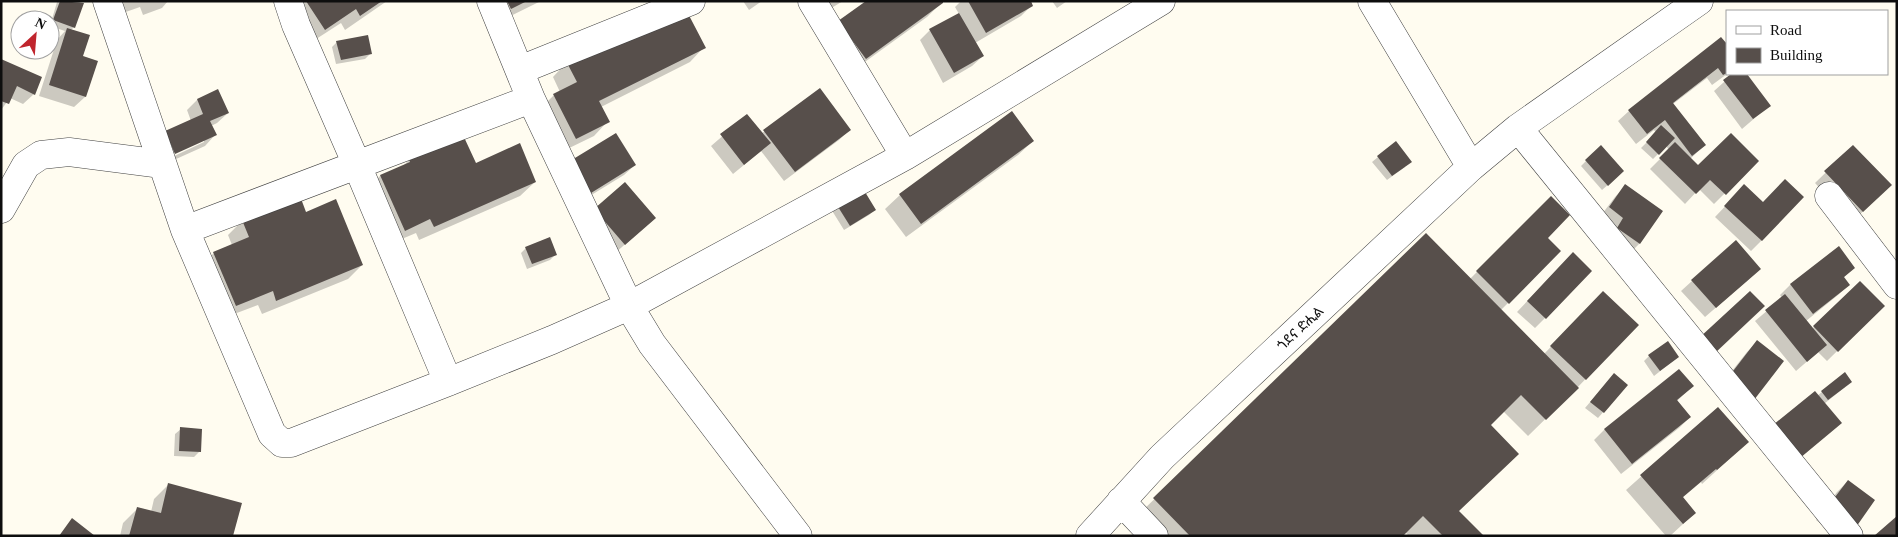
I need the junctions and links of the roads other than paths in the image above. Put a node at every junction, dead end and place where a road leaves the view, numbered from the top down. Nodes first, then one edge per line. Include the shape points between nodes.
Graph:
1 (107, 1) edge
2 (288, 1) edge
3 (491, 1) edge
4 (691, 1) edge
5 (812, 1) edge
6 (1161, 1) edge
7 (1372, 1) edge
8 (1699, 1) edge
9 (520, 70) junction
10 (532, 99) junction
11 (1518, 128) junction
12 (905, 156) junction
13 (162, 164) junction
14 (357, 165) junction
15 (1471, 167) junction
16 (1829, 196) dead end
17 (1, 209) edge
18 (185, 230) junction
19 (1897, 285) edge
20 (629, 306) junction
21 (448, 382) junction
22 (1121, 501) junction
23 (798, 536) edge
24 (1090, 536) edge
25 (1154, 536) edge
26 (1849, 536) edge

1 - 13 street
2 - 14 street
3 - 9 street
4 - 9 street
5 - 12 street
6 - 12 street
7 - 15 street
8 - 11 street, ጎደና ድሒል
9 - 10 street
10 - 14 street
10 - 20 street
11 - 15 street, ጎደና ድሒል
11 - 26 street
12 - 20 street
13 - 17 street via 69,152 41,155 26,165
13 - 18 street
14 - 18 street
14 - 21 street
15 - 22 street, ጎደና ድሒል via 1162,457
16 - 19 street
18 - 21 street via 272,434 282,443 291,443
20 - 21 street
20 - 23 street via 652,344
22 - 24 street, ጎደና ድሒል
22 - 25 street

